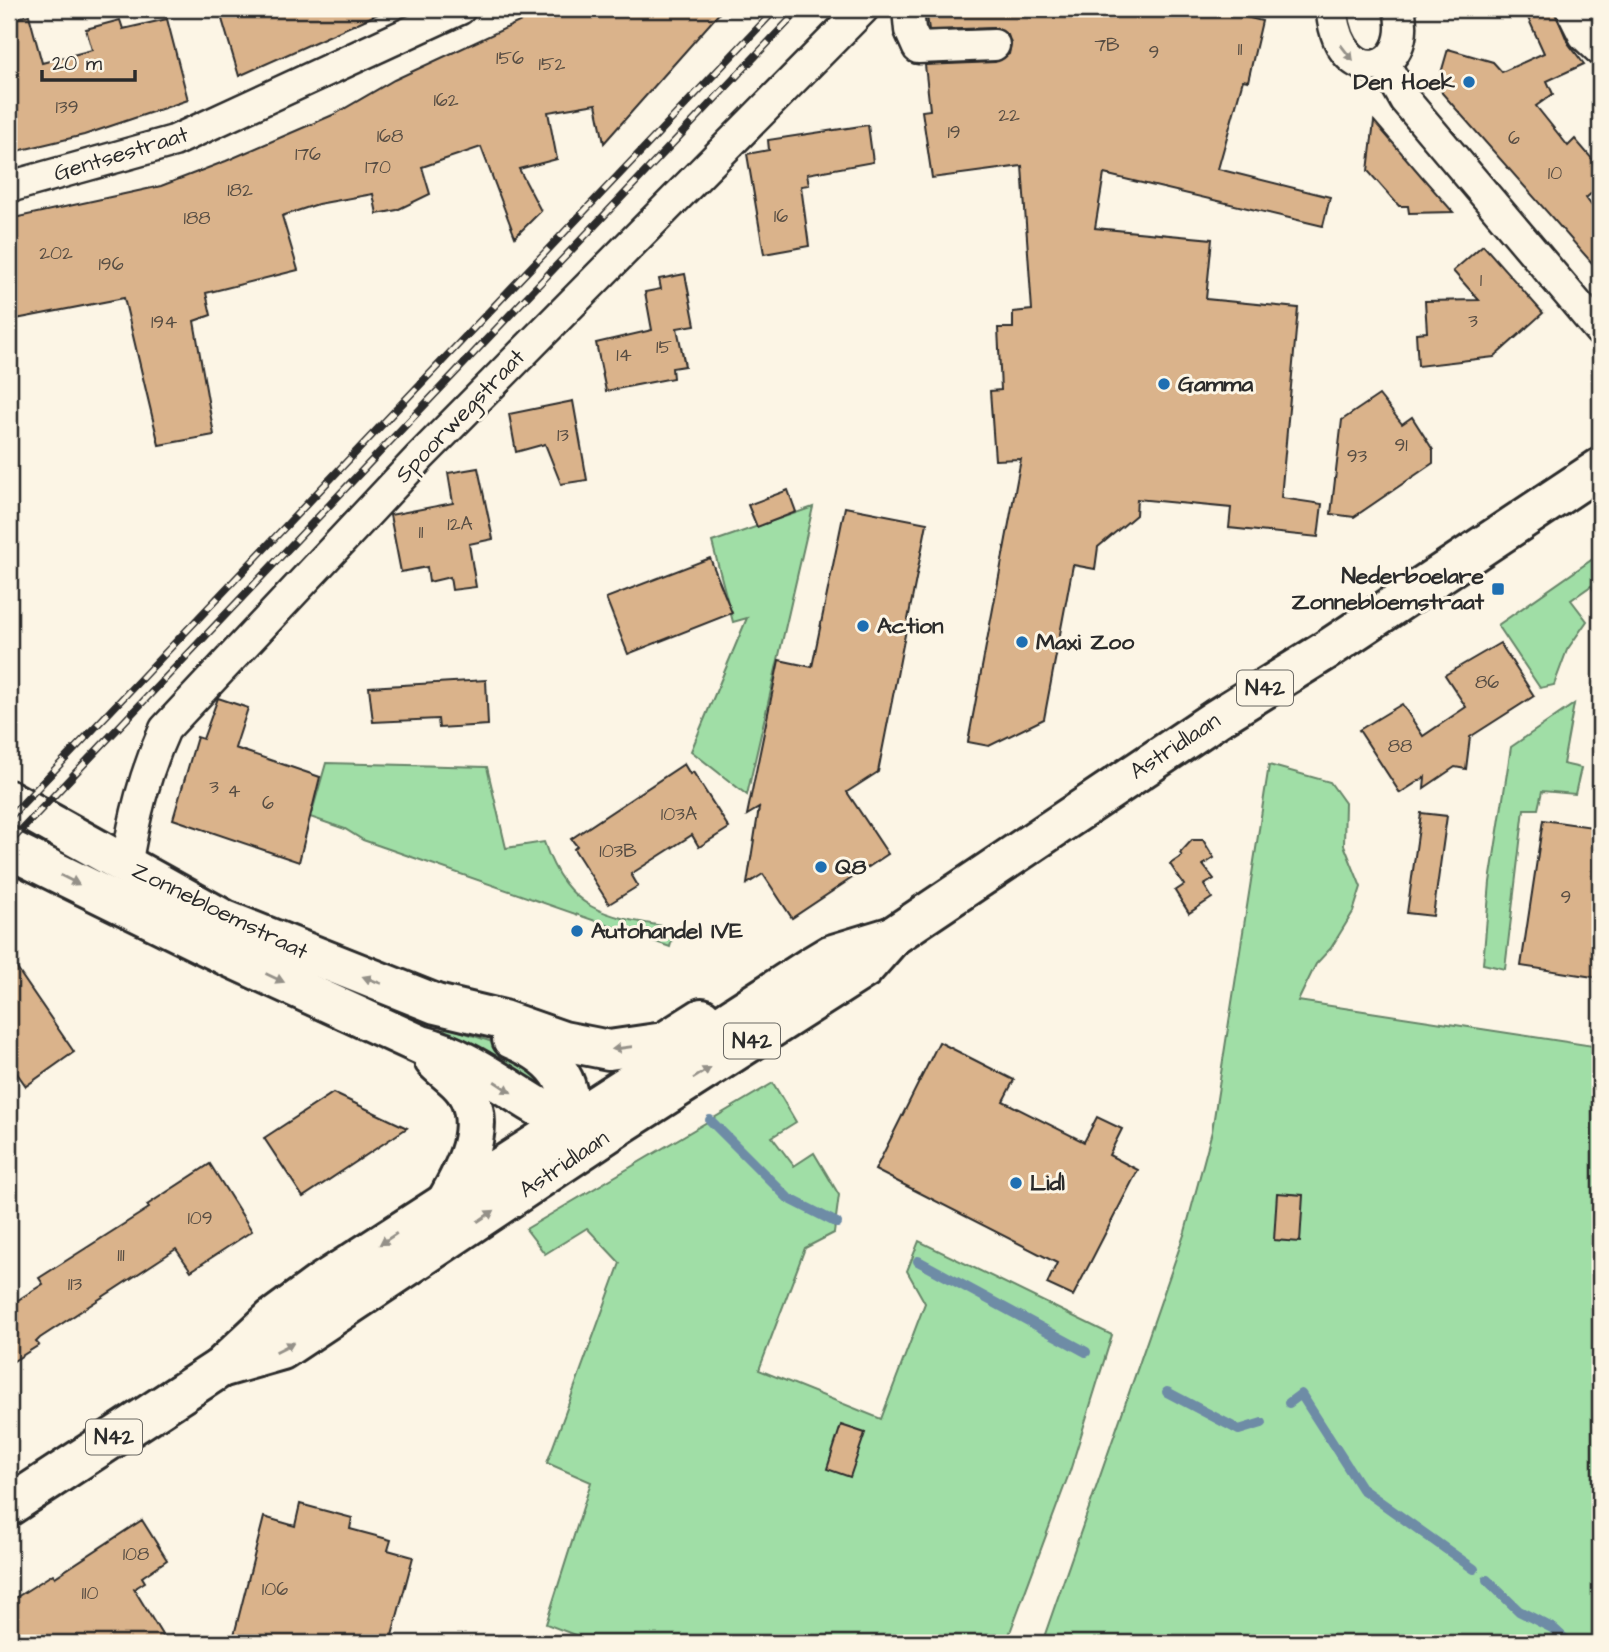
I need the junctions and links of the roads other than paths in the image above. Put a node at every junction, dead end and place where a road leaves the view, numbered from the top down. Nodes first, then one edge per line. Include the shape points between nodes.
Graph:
1 (460, 9) edge
2 (863, 9) edge
3 (908, 9) edge
4 (1399, 9) edge
5 (1571, 9) edge
6 (1326, 11) edge
7 (994, 45) dead end
8 (1600, 50) edge
9 (1384, 63) junction
10 (9, 187) edge
11 (1600, 331) edge
12 (1600, 468) edge
13 (9, 800) edge
14 (9, 849) edge
15 (126, 867) junction
16 (893, 936) junction
17 (815, 964) junction
18 (479, 1017) junction
19 (421, 1045) junction
20 (554, 1118) junction
21 (603, 1138) junction
22 (535, 1184) junction
23 (446, 1202) junction
24 (220, 1368) junction
25 (9, 1506) edge

1 - 10 street, Gentsestraat via 174,141
2 - 15 street, Spoorwegstraat via 420,457 165,729 147,769
3 - 7 street via 918,48
4 - 9 street via 1403,27 1398,47
5 - 8 street via 1584,35
6 -> 9 street via 1335,38 1354,63
9 - 11 street via 1405,100
12 - 16 main road, Astridlaan / N42
13 - 15 main road, Zonnebloemstraat
14 -> 19 main road, Zonnebloemstraat
18 -> 15 main road, Zonnebloemstraat via 225,919
16 - 17 main road, Astridlaan / N42
21 -> 16 main road, Astridlaan / N42 via 864,969
17 -> 18 main road via 784,966 664,1042 608,1050
17 - 20 main road, Astridlaan / N42
18 - 20 main road via 499,1034 531,1047 553,1063 568,1093
19 -> 20 main road via 449,1052
19 - 23 main road via 465,1089 474,1115 468,1161
20 - 21 main road
20 - 22 main road
20 - 23 main road, Astridlaan / N42
21 - 22 main road, Astridlaan / N42
24 -> 22 main road, Astridlaan / N42 via 282,1350
23 -> 24 main road, Astridlaan / N42 via 282,1312
24 - 25 main road, Astridlaan / N42

